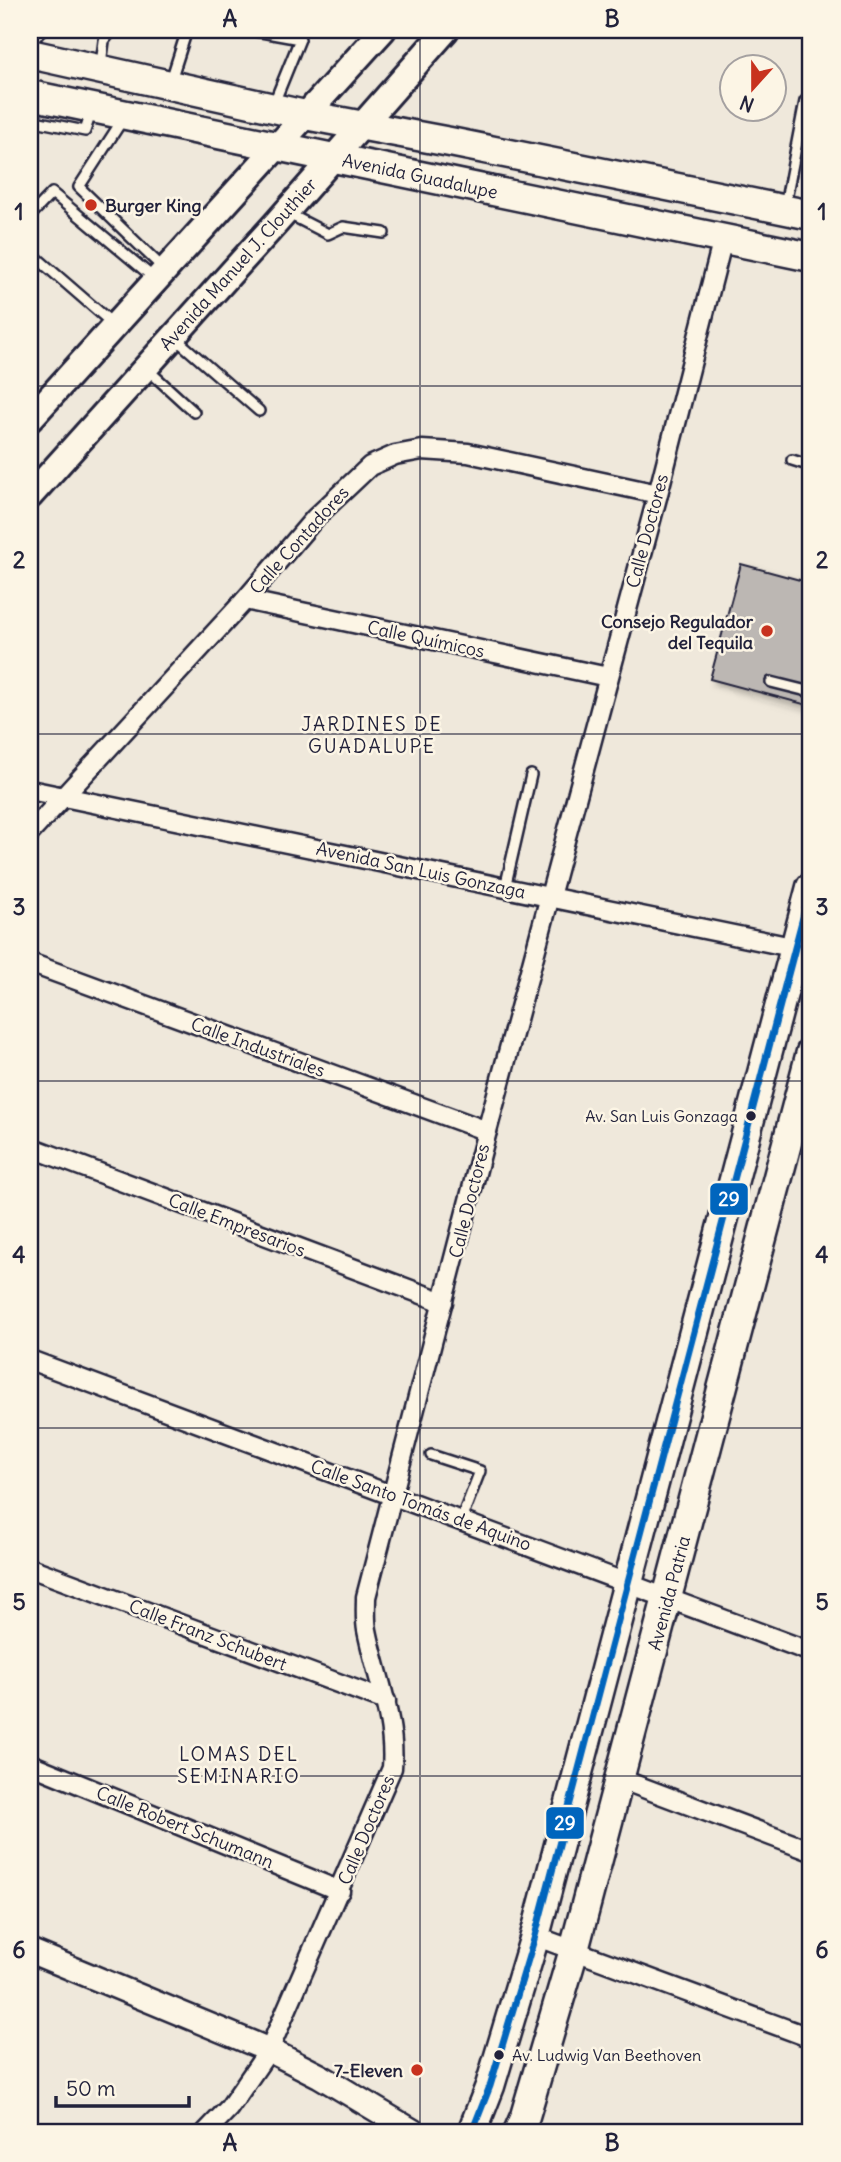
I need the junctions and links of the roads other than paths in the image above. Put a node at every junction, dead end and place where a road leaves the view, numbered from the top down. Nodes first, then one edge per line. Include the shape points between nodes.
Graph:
1 (42, 30) edge
2 (112, 30) edge
3 (187, 30) edge
4 (250, 30) edge
5 (383, 30) edge
6 (446, 30) edge
7 (30, 43) edge
8 (30, 54) edge
9 (100, 70) junction
10 (170, 85) junction
11 (30, 95) edge
12 (805, 101) dead end
13 (93, 108) junction
14 (272, 108) junction
15 (126, 115) junction
16 (305, 116) junction
17 (30, 120) edge
18 (359, 126) junction
19 (277, 146) junction
20 (332, 158) junction
21 (784, 210) junction
22 (285, 212) junction
23 (811, 215) edge
24 (30, 216) edge
25 (384, 233) dead end
26 (723, 239) junction
27 (30, 252) edge
28 (811, 257) edge
29 (160, 275) junction
30 (115, 326) junction
31 (173, 337) junction
32 (145, 368) junction
33 (259, 411) dead end
34 (194, 412) dead end
35 (30, 419) edge
36 (792, 460) dead end
37 (811, 466) edge
38 (658, 494) junction
39 (30, 496) edge
40 (244, 600) junction
41 (608, 677) junction
42 (771, 682) dead end
43 (811, 692) edge
44 (531, 775) dead end
45 (30, 790) edge
46 (64, 797) junction
47 (30, 833) edge
48 (811, 887) edge
49 (505, 888) junction
50 (549, 897) junction
51 (803, 950) edge
52 (30, 963) edge
53 (811, 1052) edge
54 (486, 1131) junction
55 (30, 1147) edge
56 (443, 1302) junction
57 (30, 1360) edge
58 (431, 1455) dead end
59 (393, 1495) junction
60 (461, 1520) junction
61 (30, 1568) edge
62 (627, 1583) junction
63 (667, 1598) junction
64 (811, 1652) edge
65 (386, 1701) junction
66 (30, 1764) edge
67 (620, 1779) junction
68 (811, 1850) edge
69 (340, 1891) junction
70 (535, 1936) junction
71 (574, 1950) junction
72 (30, 1951) edge
73 (811, 2038) edge
74 (269, 2050) junction
75 (206, 2132) edge
76 (414, 2132) edge
77 (472, 2132) edge
78 (518, 2132) edge

1 - 7 lane
2 - 9 lane via 104,41
3 - 10 lane
4 - 14 lane via 300,39
5 - 16 main road
6 - 18 main road, Avenida Manuel J. Clouthier
8 - 9 main road, Avenida Guadalupe
9 - 10 main road, Avenida Guadalupe
10 - 14 main road, Avenida Guadalupe
11 - 13 main road, Avenida Guadalupe
12 - 21 lane
13 - 15 main road, Avenida Guadalupe
13 - 17 lane via 85,131
14 - 16 main road, Avenida Guadalupe
15 - 19 main road, Avenida Guadalupe
15 - 29 lane via 79,187
16 - 18 main road, Avenida Guadalupe
16 - 19 main road
18 - 20 main road, Avenida Manuel J. Clouthier
18 - 21 main road, Avenida Guadalupe
19 - 20 main road, Avenida Guadalupe
19 - 29 main road
20 - 22 main road, Avenida Manuel J. Clouthier
20 - 26 main road, Avenida Guadalupe
21 - 23 main road, Avenida Guadalupe
22 - 25 lane via 328,234 342,227
22 - 31 main road, Avenida Manuel J. Clouthier
24 - 29 lane via 52,193
26 - 28 main road, Avenida Guadalupe
26 - 38 street, Calle Doctores
27 - 30 lane
29 - 30 main road
30 - 35 main road
31 - 32 main road, Avenida Manuel J. Clouthier
31 - 33 lane
32 - 34 lane
32 - 39 main road, Avenida Manuel J. Clouthier
36 - 37 lane
38 - 40 street, Calle Contadores via 468,453 422,450 395,455 370,466 351,482
38 - 41 street, Calle Doctores
40 - 41 street, Calle Químicos
40 - 46 street, Calle Contadores
41 - 50 street, Calle Doctores
42 - 43 lane
44 - 49 lane
45 - 46 street, Avenida San Luis Gonzaga
46 - 47 street, Calle Contadores
46 - 49 street, Avenida San Luis Gonzaga
48 - 51 main road
49 - 50 street, Avenida San Luis Gonzaga
50 - 51 street, Avenida San Luis Gonzaga
50 - 54 street, Calle Doctores
51 - 62 main road
52 - 54 street, Calle Industriales
53 - 63 main road, Avenida Patria
54 - 56 street, Calle Doctores
55 - 56 street, Calle Empresarios
56 - 59 street, Calle Doctores
57 - 59 street, Calle Santo Tomás de Aquino
58 - 60 lane via 480,1471
59 - 60 street, Calle Santo Tomás de Aquino
59 - 65 street, Calle Doctores via 366,1597 367,1628
60 - 62 street, Calle Santo Tomás de Aquino
61 - 65 street, Calle Franz Schubert
62 - 63 street, Calle Santo Tomás de Aquino
62 - 70 main road
63 - 64 street, Calle Santo Tomás de Aquino
63 - 67 main road, Avenida Patria
65 - 69 street, Calle Doctores via 394,1744 392,1768
66 - 69 street, Calle Robert Schumann
67 - 68 street
67 - 71 main road, Avenida Patria
69 - 74 street, Calle Doctores
70 - 71 street
70 - 77 main road
71 - 73 street
71 - 78 main road, Avenida Patria
72 - 74 street
74 - 75 street, Calle Doctores via 229,2108
74 - 76 street

